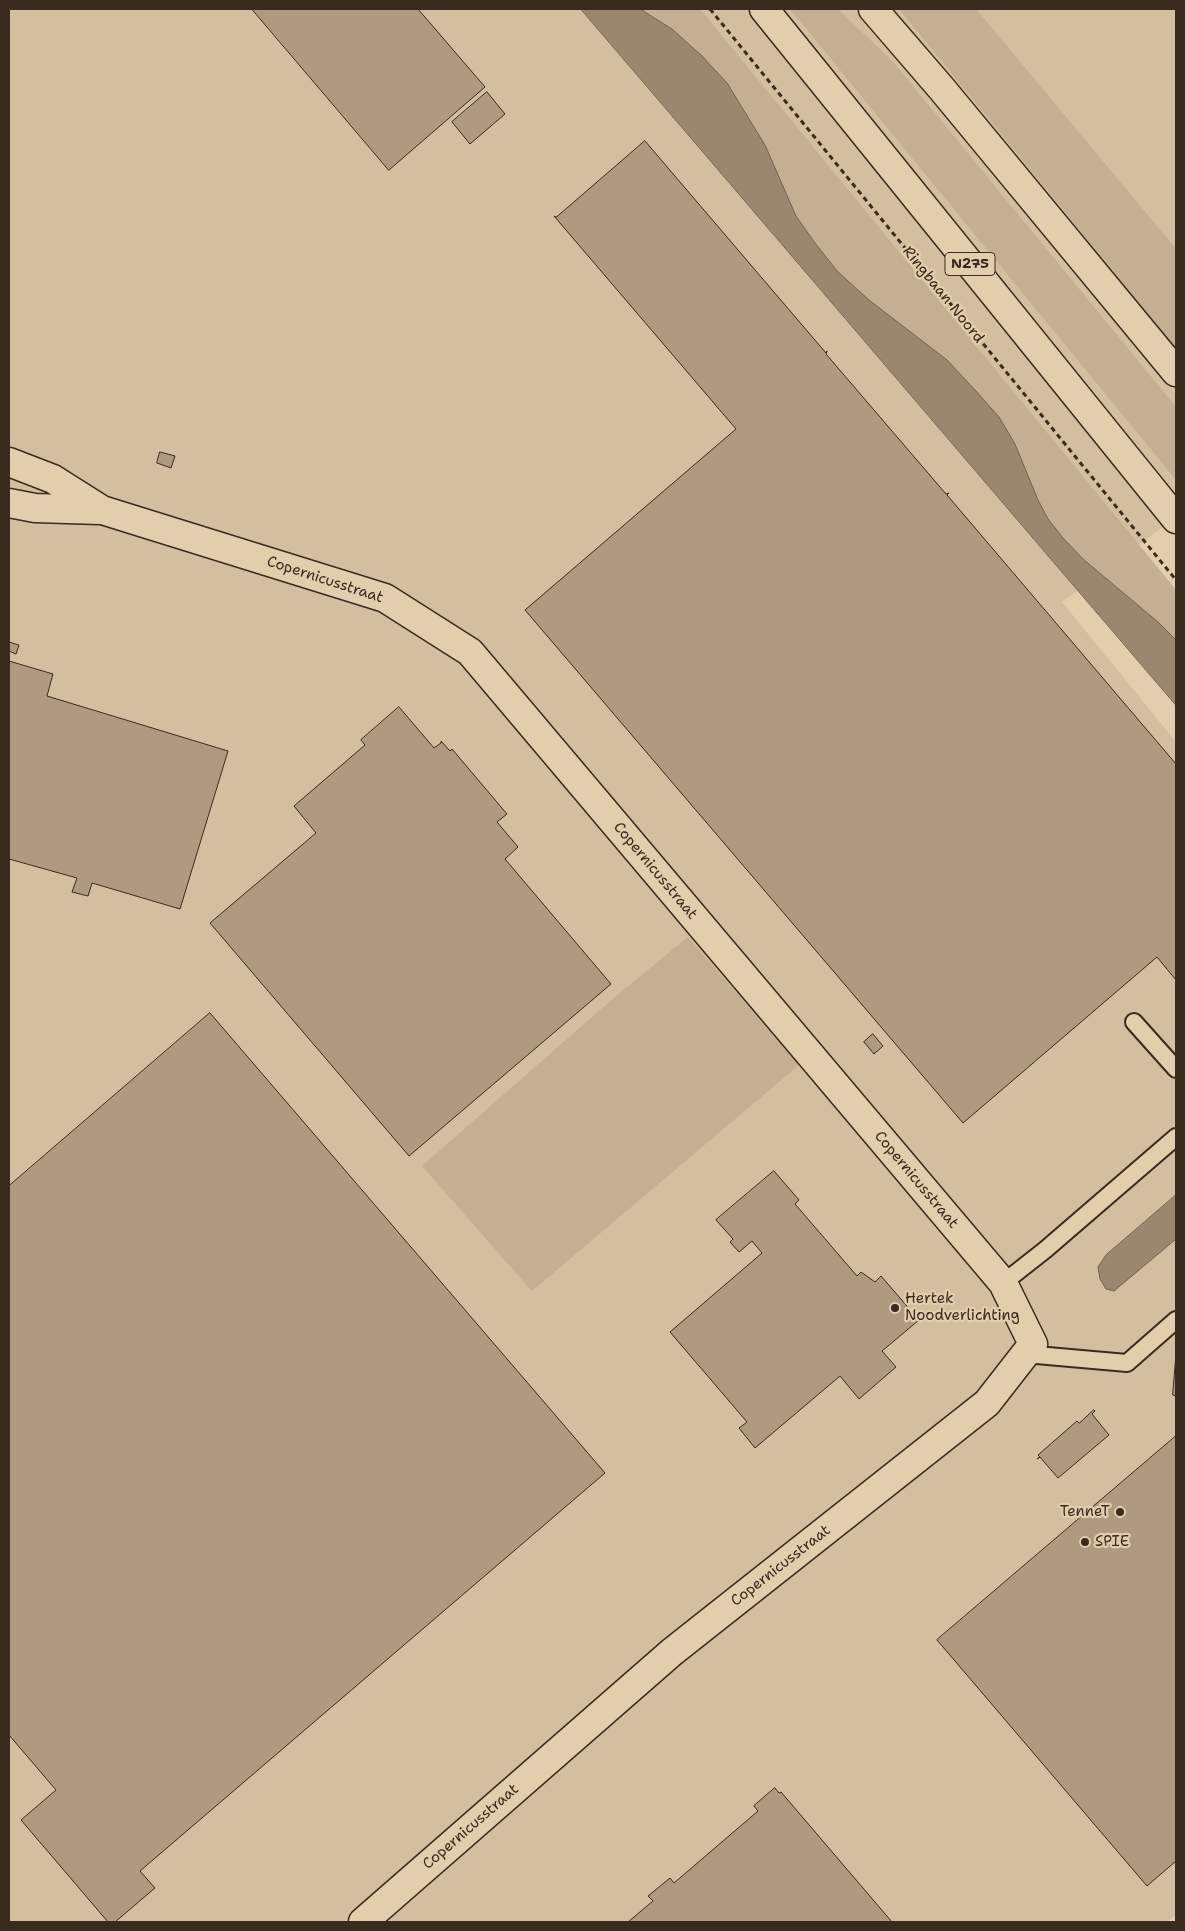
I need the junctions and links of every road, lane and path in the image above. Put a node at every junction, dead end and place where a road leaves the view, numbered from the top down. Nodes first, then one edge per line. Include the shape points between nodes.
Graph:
1 (710, 9) edge
2 (764, 9) edge
3 (873, 9) edge
4 (1176, 372) edge
5 (9, 462) edge
6 (9, 503) edge
7 (102, 510) junction
8 (1176, 518) edge
9 (1176, 580) edge
10 (1134, 1022) dead end
11 (1176, 1069) edge
12 (1176, 1137) edge
13 (1003, 1283) junction
14 (1176, 1320) edge
15 (1025, 1354) junction
16 (363, 1922) edge

1 - 9 path, Ringbaan Noord
2 - 8 street, N275
3 - 4 street
5 - 7 street, Copernicusstraat via 53,480
6 - 7 street, Copernicusstraat via 36,508
7 - 13 street, Copernicusstraat via 385,598 470,652
10 - 11 lane
12 - 13 lane
13 - 15 street, Copernicusstraat via 1033,1344
14 - 15 lane via 1127,1362
15 - 16 street, Copernicusstraat via 987,1403 672,1652

